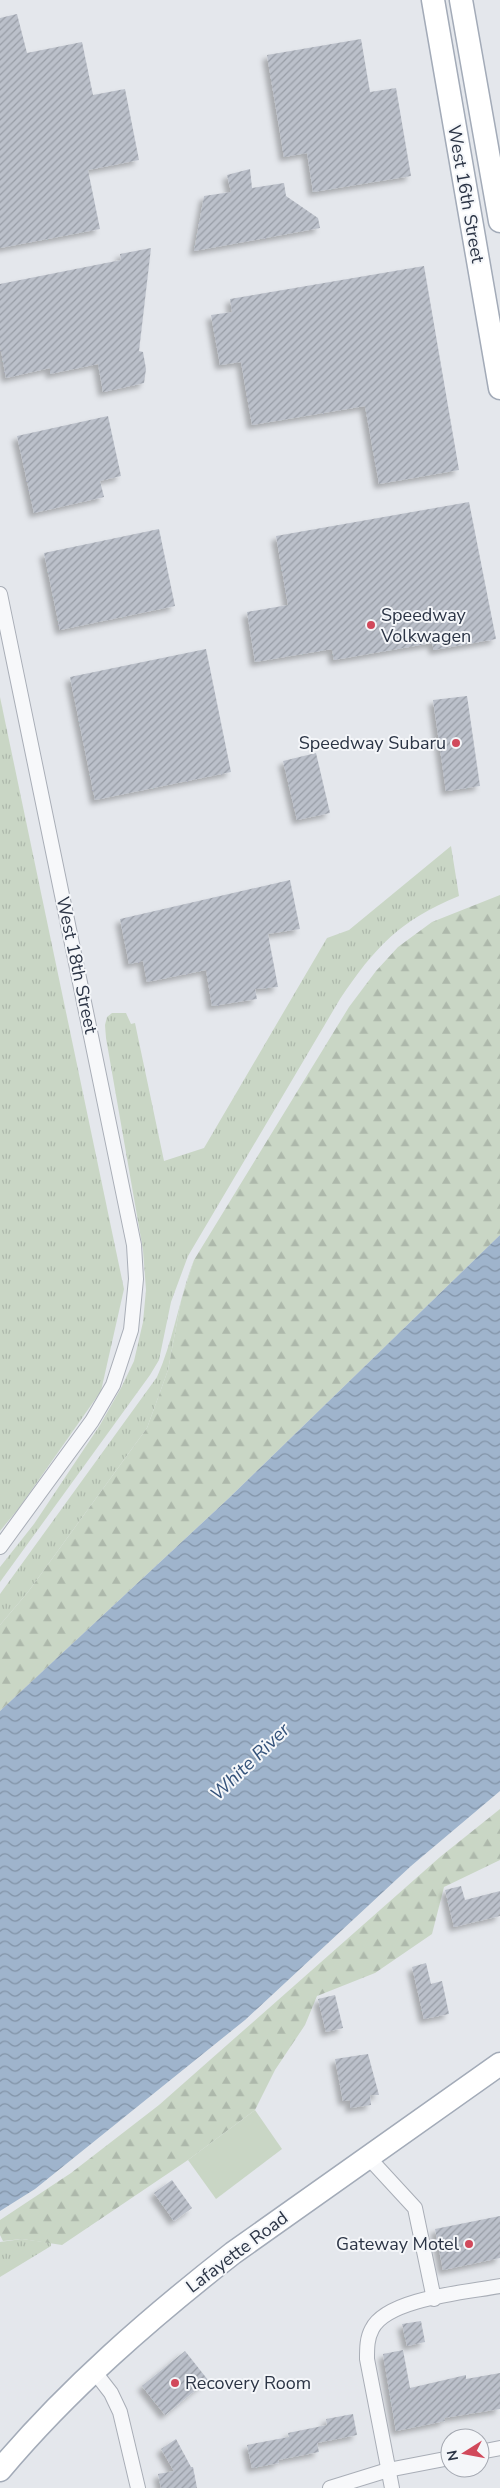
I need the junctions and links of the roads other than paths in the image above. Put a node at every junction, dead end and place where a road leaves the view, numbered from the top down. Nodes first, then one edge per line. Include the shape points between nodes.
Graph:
1 (433, 0) edge
2 (461, 0) edge
3 (500, 221) edge
4 (500, 388) edge
5 (0, 594) edge
6 (0, 1547) edge
7 (500, 2064) edge
8 (368, 2156) junction
9 (500, 2286) edge
10 (434, 2299) junction
11 (94, 2371) junction
12 (440, 2460) edge
13 (0, 2470) edge
14 (388, 2470) junction
15 (138, 2488) edge
16 (330, 2488) edge
17 (392, 2488) edge

1 - 4 main road, West 16th Street
2 - 3 main road, West 16th Street
5 - 6 street, West 18th Street via 134,1245 136,1296 120,1369 101,1407
7 - 8 main road, Lafayette Road
8 - 10 street via 415,2208
8 - 11 main road, Lafayette Road via 203,2276
9 - 10 street
10 - 14 street via 409,2304 382,2317 372,2327 367,2341 367,2359
11 - 13 main road, Lafayette Road
11 - 15 street via 111,2393 120,2412
12 - 14 street
14 - 16 street
14 - 17 street

